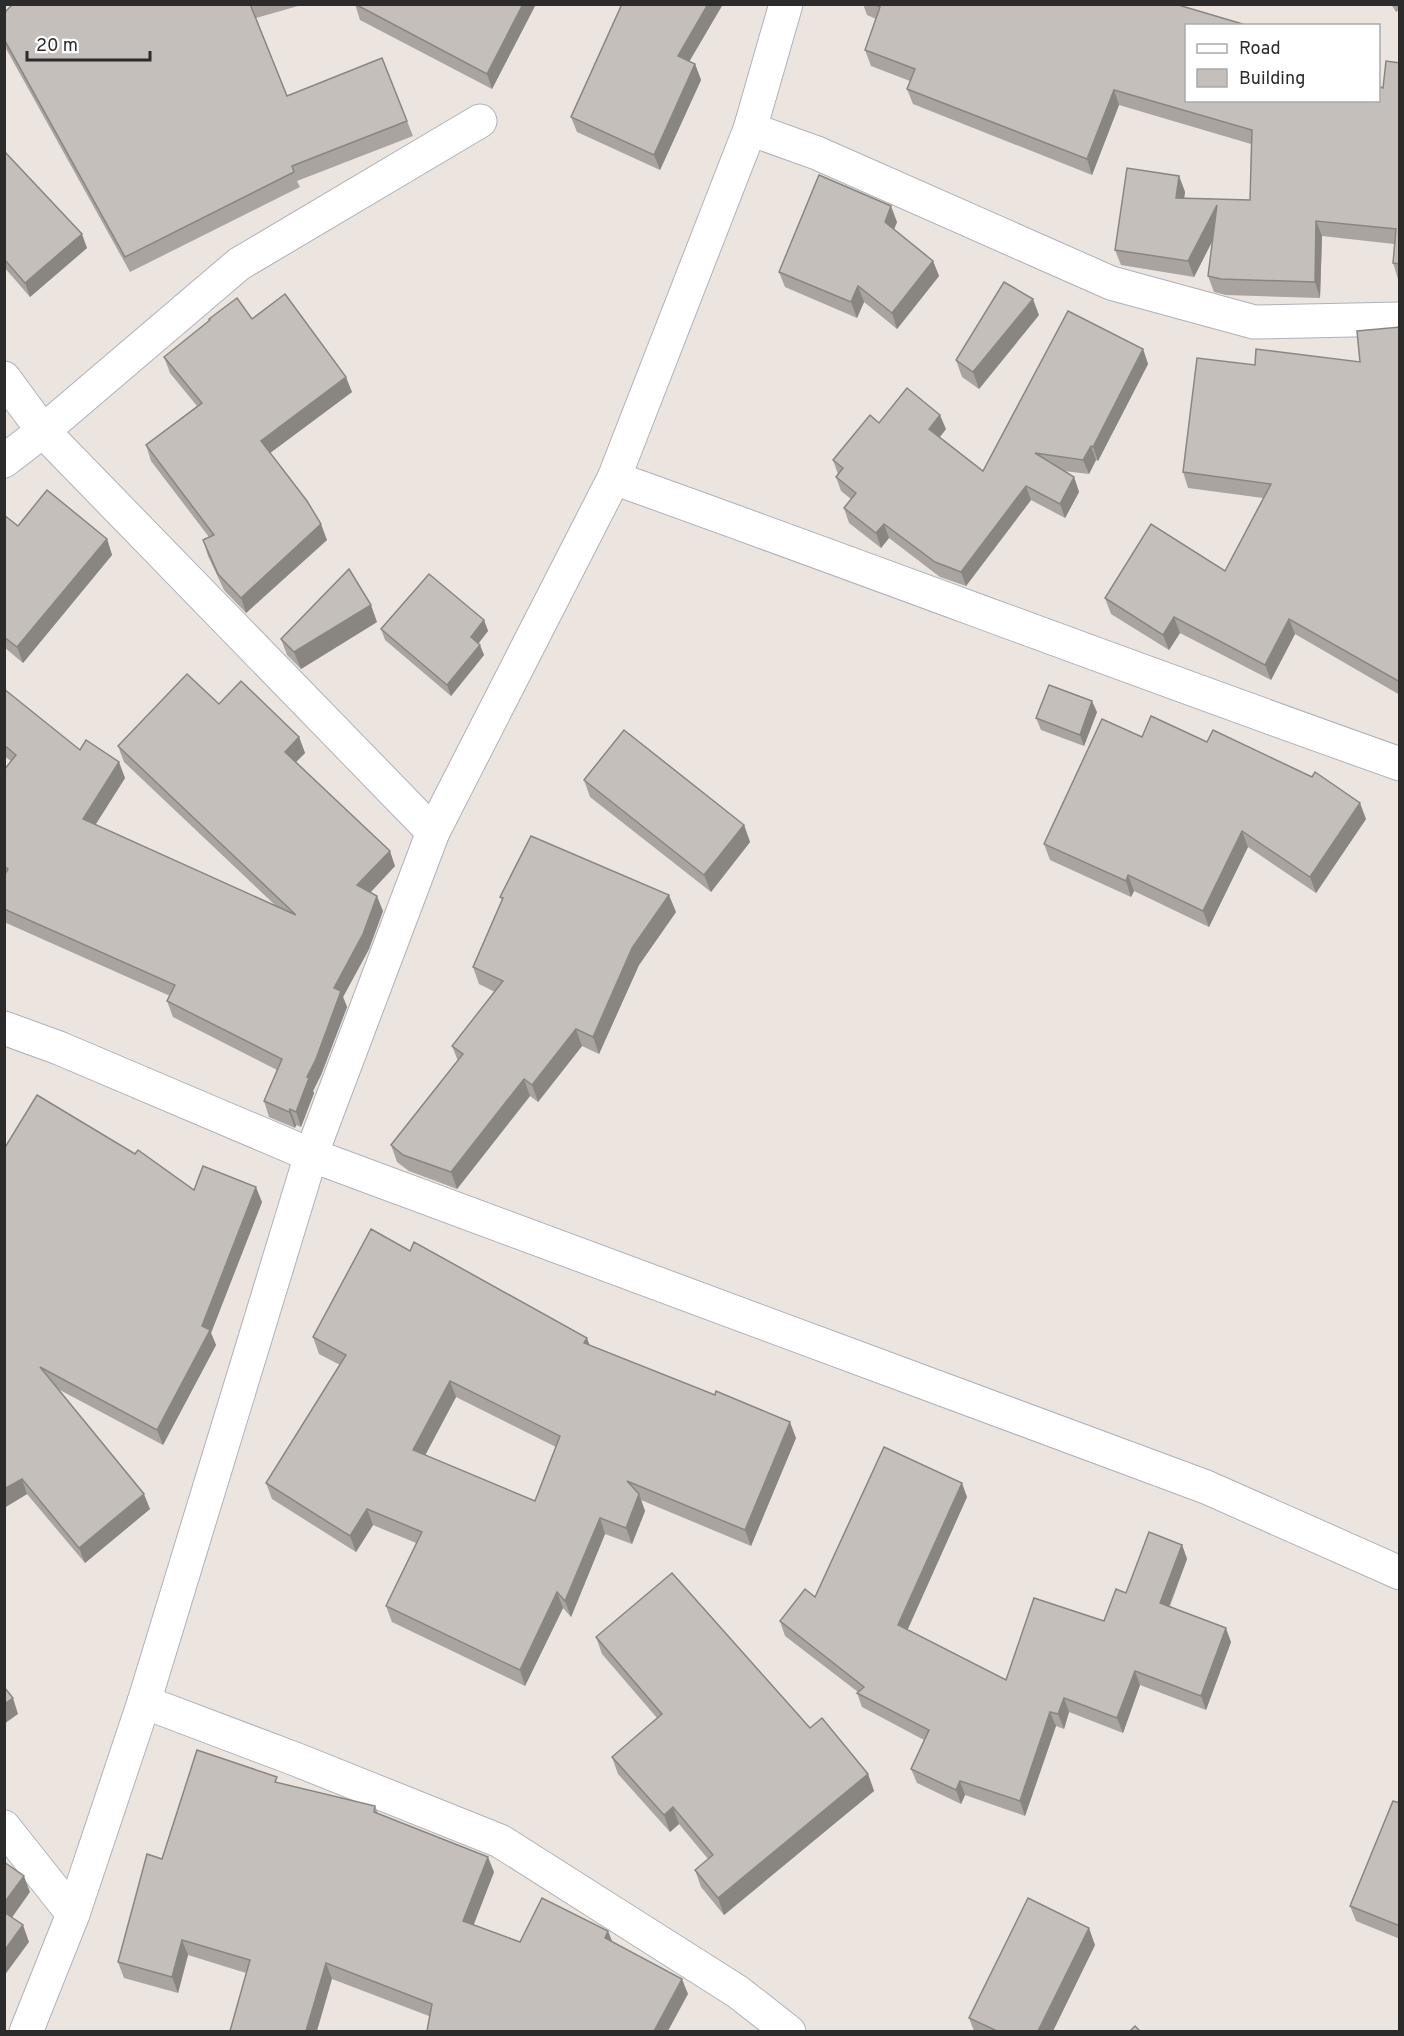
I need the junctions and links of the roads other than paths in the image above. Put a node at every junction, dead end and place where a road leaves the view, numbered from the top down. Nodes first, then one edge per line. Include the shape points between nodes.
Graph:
1 (786, 4) edge
2 (480, 121) dead end
3 (750, 129) junction
4 (1400, 319) edge
5 (4, 378) edge
6 (43, 431) junction
7 (4, 461) edge
8 (615, 478) junction
9 (1400, 764) edge
10 (433, 832) junction
11 (4, 1028) edge
12 (310, 1155) junction
13 (1400, 1573) edge
14 (144, 1702) junction
15 (4, 1827) edge
16 (73, 1914) junction
17 (26, 2031) edge
18 (789, 2031) edge

1 - 3 street
2 - 6 street via 239,264
3 - 4 street via 817,153 1112,283 1254,322
3 - 8 street
5 - 6 street
6 - 7 street
6 - 10 street
8 - 9 street
8 - 10 street
10 - 12 street
11 - 12 street
12 - 13 street via 1206,1487
12 - 14 street
14 - 16 street
14 - 18 street via 500,1841 738,1992
15 - 16 street
16 - 17 street

